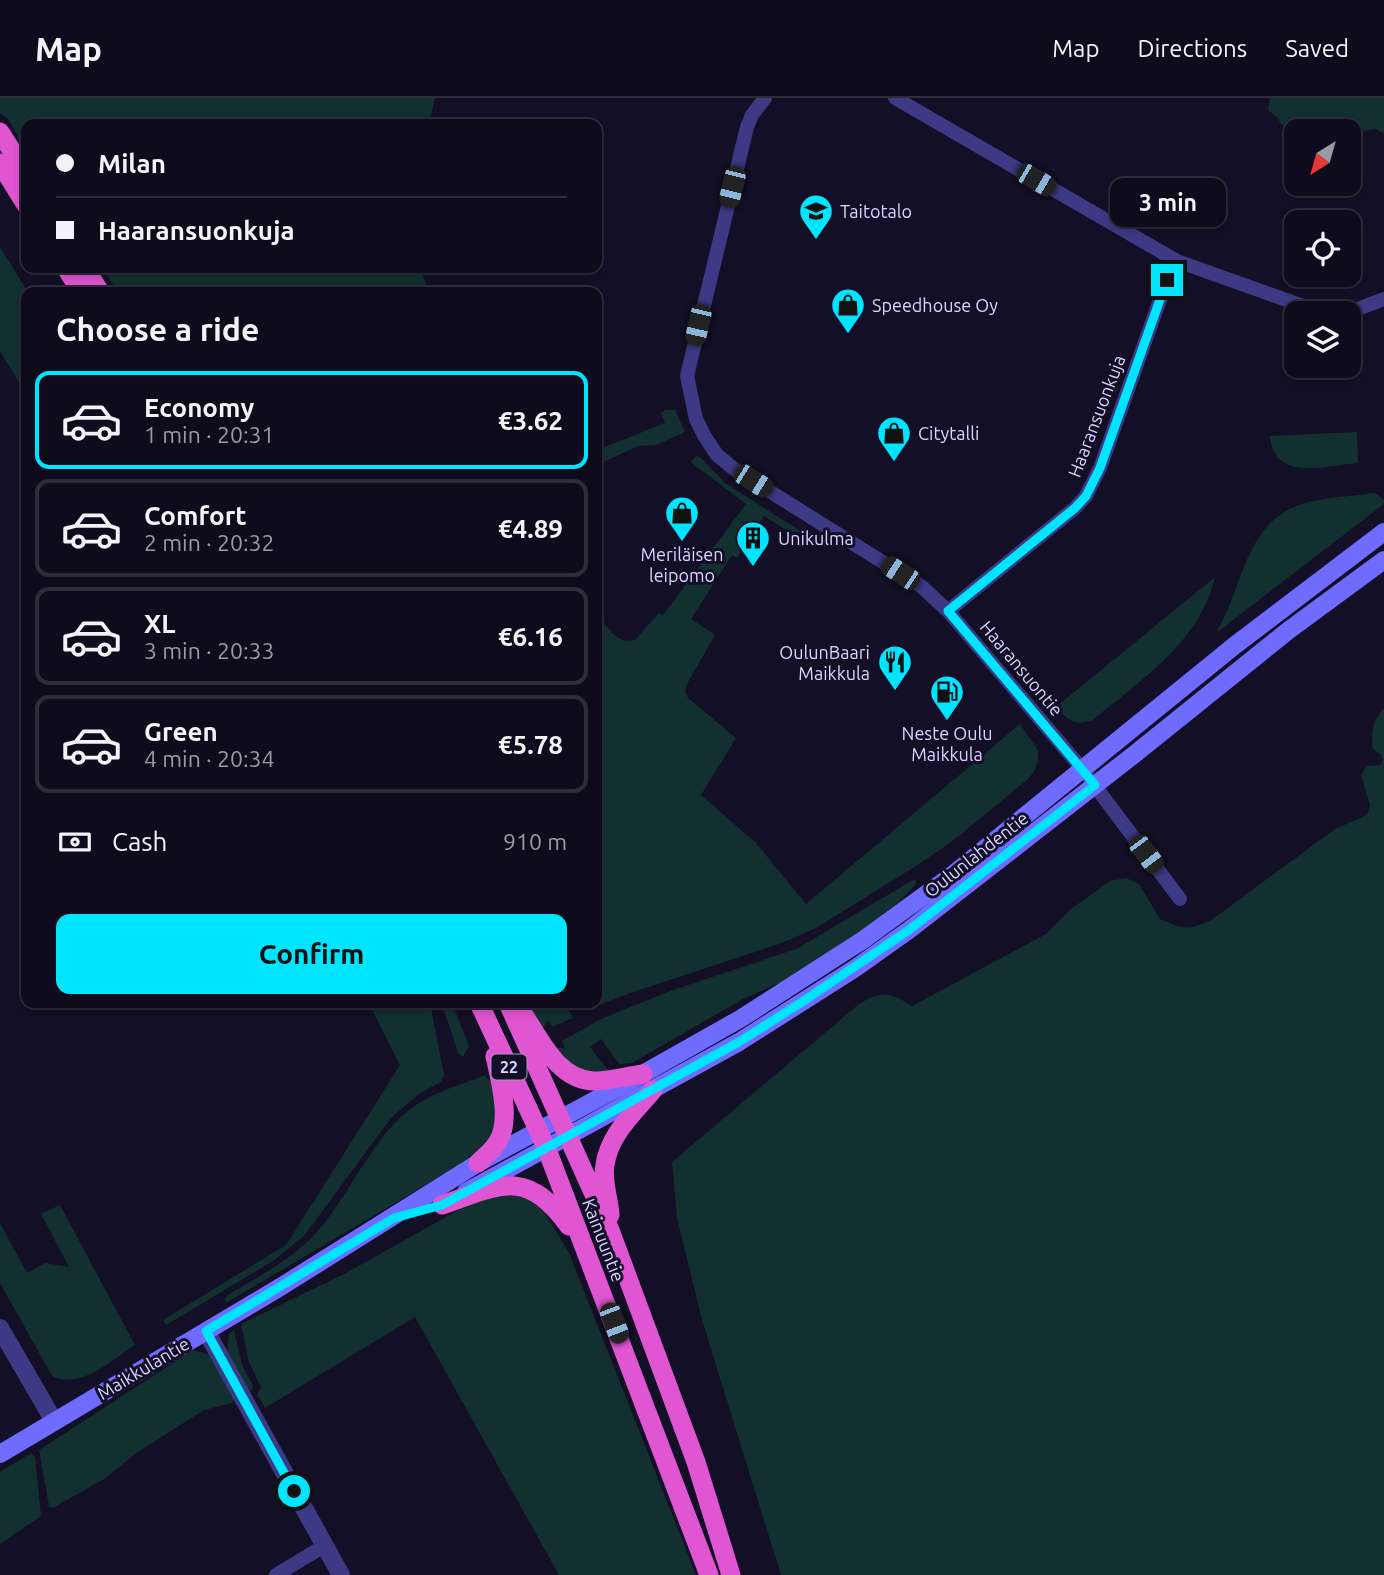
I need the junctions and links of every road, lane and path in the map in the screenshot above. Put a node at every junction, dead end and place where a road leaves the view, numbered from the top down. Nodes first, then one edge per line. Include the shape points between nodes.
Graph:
1 (765, 98) edge
2 (895, 98) edge
3 (0, 132) edge
4 (0, 163) edge
5 (21, 165) edge
6 (21, 197) edge
7 (1177, 261) junction
8 (1384, 299) edge
9 (1289, 301) edge
10 (1361, 308) edge
11 (1384, 532) edge
12 (1384, 559) edge
13 (948, 611) junction
14 (1083, 770) junction
15 (1095, 785) junction
16 (1180, 899) dead end
17 (481, 1008) edge
18 (510, 1008) edge
19 (519, 1008) edge
20 (489, 1024) junction
21 (648, 1082) junction
22 (563, 1126) junction
23 (542, 1139) junction
24 (478, 1163) junction
25 (442, 1205) junction
26 (394, 1218) junction
27 (610, 1230) junction
28 (585, 1248) junction
29 (0, 1328) edge
30 (206, 1331) junction
31 (54, 1421) junction
32 (0, 1454) edge
33 (324, 1546) junction
34 (276, 1575) edge
35 (341, 1575) edge
36 (709, 1575) edge
37 (731, 1575) edge

1 - 13 street, Haaransuontie via 747,127 692,351 687,376 696,419 717,455 734,469 911,580
2 - 7 street
3 - 5 highway
4 - 6 highway
7 - 9 street
7 - 13 street, Haaransuonkuja via 1086,496
8 - 10 street
11 - 14 main road, Oulunlahdentie via 1234,646
12 - 15 main road, Oulunlahdentie
13 - 14 street, Haaransuontie
14 - 15 street, Haaransuontie
14 - 21 main road, Oulunlahdentie via 863,940
15 - 16 street, Haaransuontie
15 - 21 main road, Oulunlahdentie via 854,969 739,1042
17 - 20 highway, Kainuuntie / 22
18 - 22 highway, Kainuuntie / 22
19 - 21 highway via 552,1058 569,1073 595,1081
20 - 23 highway, Kainuuntie / 22
20 - 24 highway via 502,1088 503,1128 496,1145
21 - 22 main road, Oulunlahdentie
21 - 27 highway via 610,1147 604,1166
22 - 23 main road, Oulunlahdentie
22 - 27 highway, Kainuuntie / 22
23 - 24 main road, Maikkulantie
23 - 25 main road, Maikkulantie
23 - 28 highway, Kainuuntie / 22
24 - 26 main road, Maikkulantie
25 - 26 main road, Maikkulantie
25 - 28 highway via 485,1189 523,1186 554,1206
26 - 30 main road, Maikkulantie
27 - 37 highway, Kainuuntie / 22 via 696,1462
28 - 36 highway, Kainuuntie / 22
29 - 31 street
30 - 31 main road, Maikkulantie
30 - 33 street
31 - 32 main road, Maikkulantie
33 - 34 street
33 - 35 street

